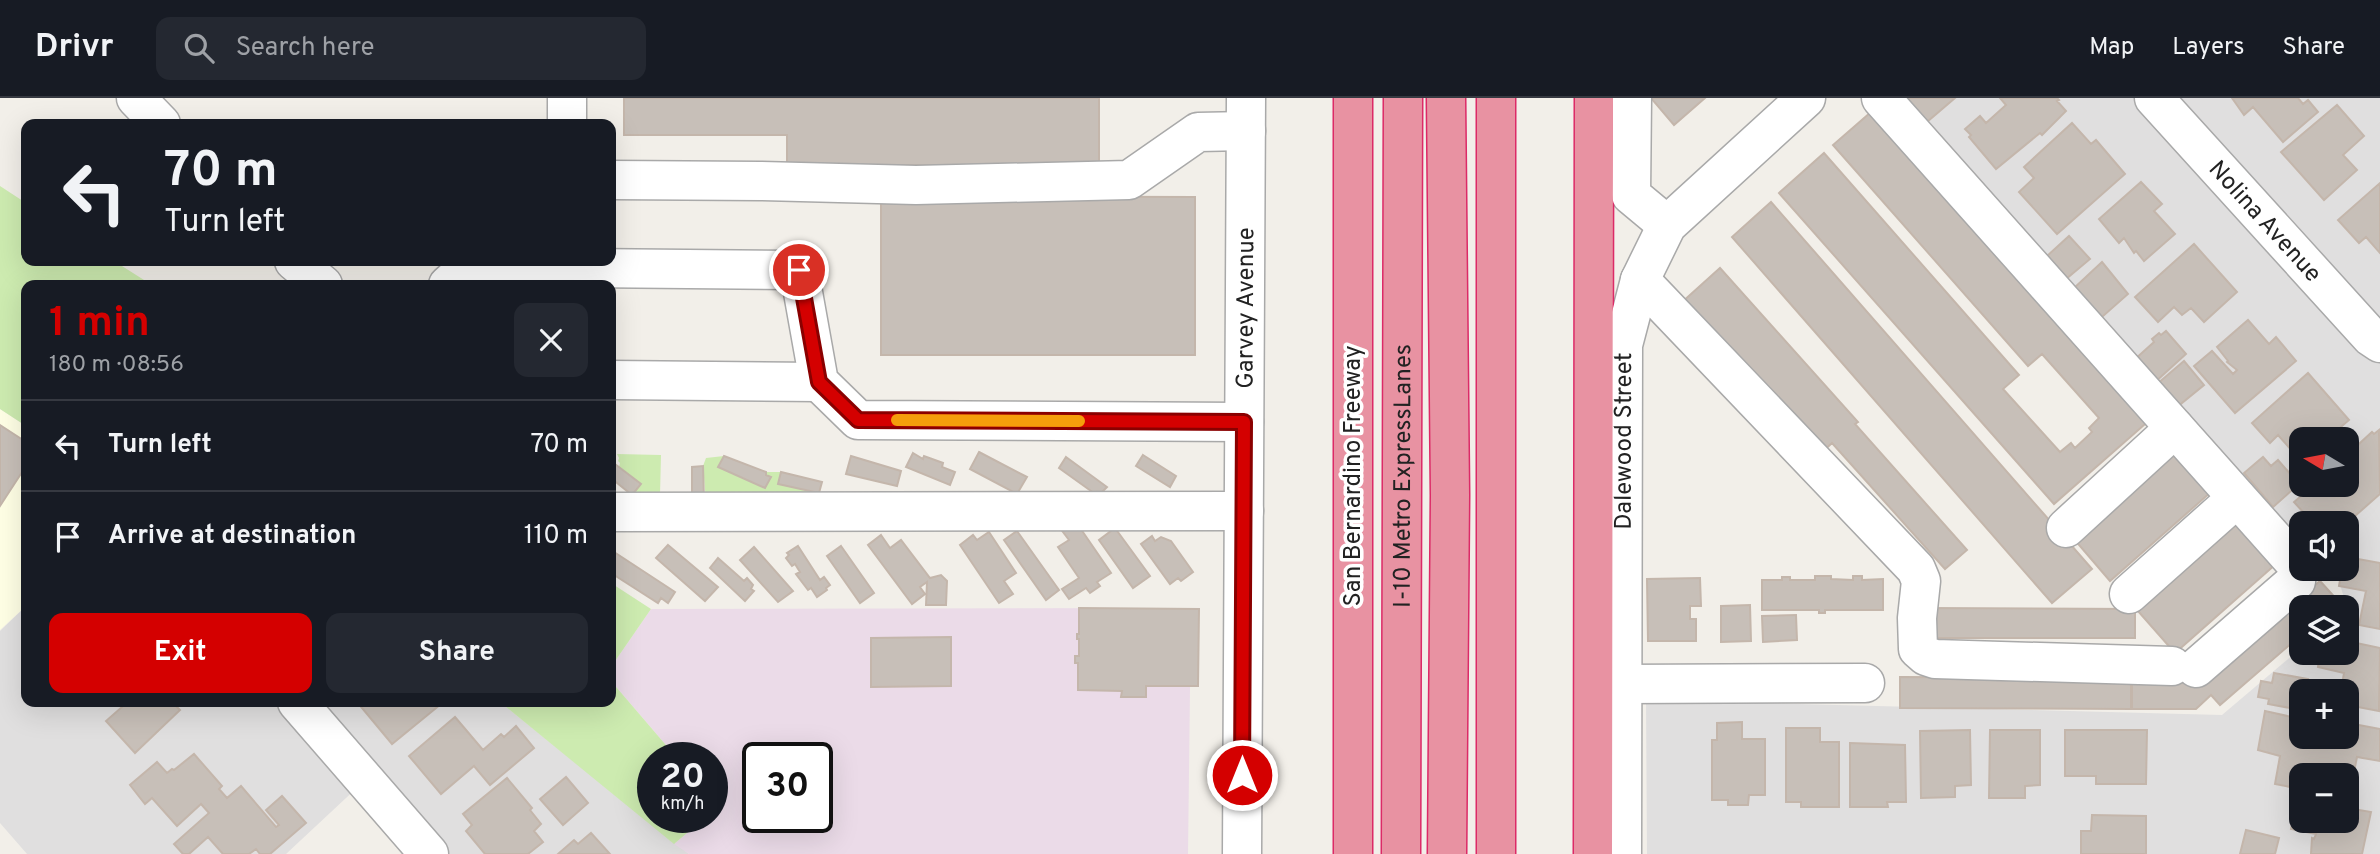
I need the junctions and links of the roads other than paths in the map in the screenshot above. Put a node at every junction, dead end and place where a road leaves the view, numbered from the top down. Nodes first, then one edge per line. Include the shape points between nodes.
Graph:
1 (136, 98) edge
2 (567, 98) edge
3 (1353, 98) edge
4 (1403, 98) edge
5 (1446, 98) edge
6 (1496, 98) edge
7 (1594, 98) edge
8 (1632, 98) edge
9 (1806, 98) edge
10 (1881, 98) edge
11 (2154, 98) edge
12 (1246, 115) edge
13 (155, 119) edge
14 (567, 119) edge
15 (616, 180) edge
16 (1667, 225) junction
17 (300, 266) edge
18 (317, 280) edge
19 (454, 280) edge
20 (1640, 280) junction
21 (2380, 343) edge
22 (616, 380) edge
23 (819, 382) junction
24 (1244, 422) junction
25 (2175, 428) junction
26 (2237, 498) junction
27 (1244, 511) junction
28 (616, 512) edge
29 (2066, 528) dead end
30 (2129, 594) dead end
31 (1623, 684) junction
32 (1865, 684) dead end
33 (302, 707) edge
34 (429, 854) edge
35 (1242, 854) edge
36 (1353, 854) edge
37 (1401, 854) edge
38 (1447, 854) edge
39 (1496, 854) edge
40 (1593, 854) edge
41 (1622, 854) edge

1 - 13 street
2 - 14 street
3 - 36 highway, San Bernardino Freeway
4 - 37 highway, I-10 Metro ExpressLanes
5 - 38 highway
6 - 39 highway
7 - 40 highway
8 - 16 street via 1631,195
9 - 16 street, Dalewood Street
10 - 25 street
11 - 21 street, Nolina Avenue
12 - 15 street via 1198,132 1129,180 916,185
12 - 24 street, Garvey Avenue
16 - 20 street, Dalewood Street
17 - 18 street
19 - 23 street via 468,267 799,270
20 - 26 street via 1916,569 1921,581 1918,649 1926,656 2184,667 2296,581 2298,566
20 - 31 street, Dalewood Street via 1623,345
22 - 23 street
23 - 24 street via 858,420
24 - 27 street, Garvey Avenue
25 - 26 street
25 - 29 street
26 - 30 street
27 - 28 street
27 - 35 street, Garvey Avenue
31 - 32 street
31 - 41 street, Dalewood Street
33 - 34 street

